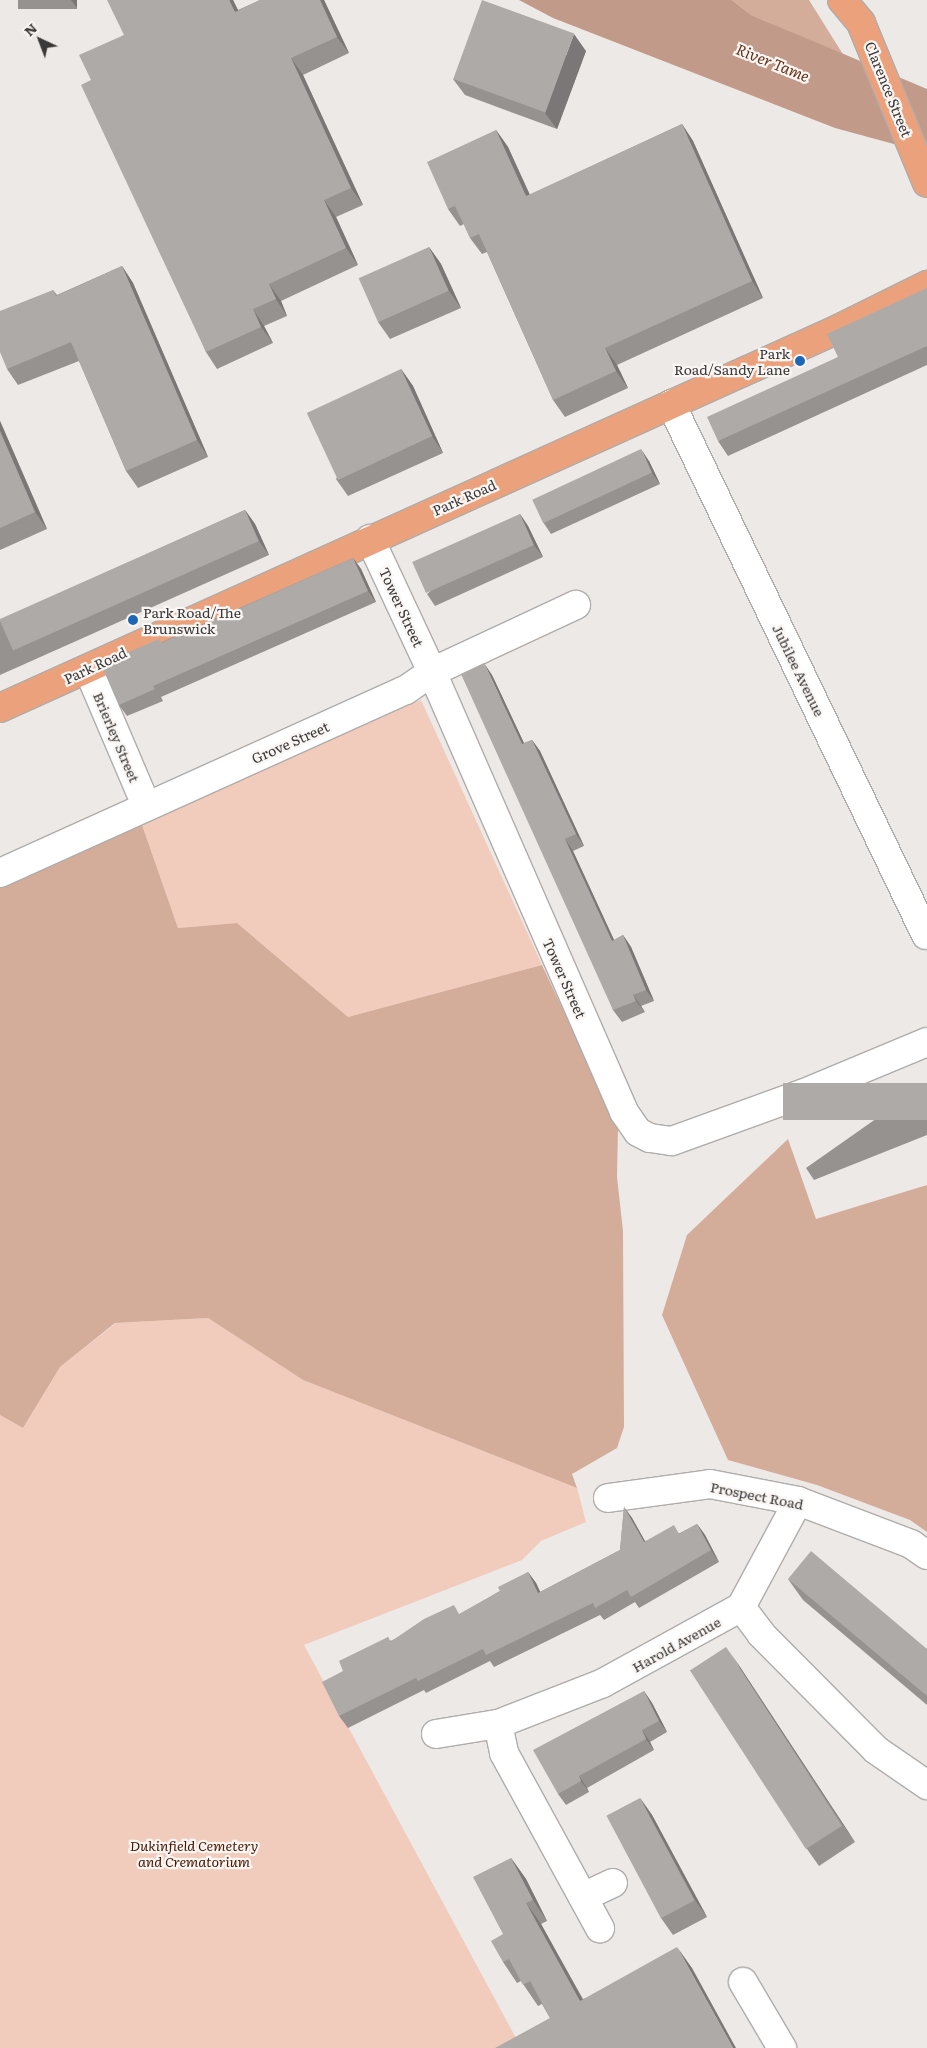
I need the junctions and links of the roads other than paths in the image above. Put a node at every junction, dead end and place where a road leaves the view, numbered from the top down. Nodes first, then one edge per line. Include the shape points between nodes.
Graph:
1 (842, 0) edge
2 (927, 183) edge
3 (927, 286) edge
4 (671, 404) junction
5 (370, 539) junction
6 (576, 604) dead end
7 (88, 669) junction
8 (432, 672) junction
9 (0, 708) edge
10 (146, 805) junction
11 (0, 872) edge
12 (926, 936) edge
13 (927, 1042) edge
14 (608, 1498) dead end
15 (798, 1501) junction
16 (927, 1555) edge
17 (742, 1607) junction
18 (498, 1724) junction
19 (436, 1734) dead end
20 (927, 1786) edge
21 (614, 1883) dead end
22 (583, 1897) junction
23 (600, 1928) dead end
24 (743, 1982) dead end
25 (782, 2048) edge

1 - 2 main road, Clarence Street via 861,23
3 - 4 main road, Park Road
4 - 5 main road, Park Road
4 - 12 street, Jubilee Avenue
5 - 7 main road, Park Road
5 - 8 street, Tower Street
6 - 8 street, Grove Street
7 - 9 main road, Park Road
7 - 10 street, Brierley Street
8 - 10 street, Grove Street via 406,690
8 - 13 street, Tower Street via 621,1106 638,1132 650,1138 672,1141 802,1094
10 - 11 street, Grove Street
14 - 15 street, Prospect Road via 710,1484
15 - 16 street, Prospect Road via 911,1544
15 - 17 street
17 - 18 street, Harold Avenue via 603,1683
17 - 20 street via 762,1634 876,1750
18 - 19 street, Harold Avenue
18 - 22 street via 504,1753
21 - 22 street
22 - 23 street
24 - 25 street

